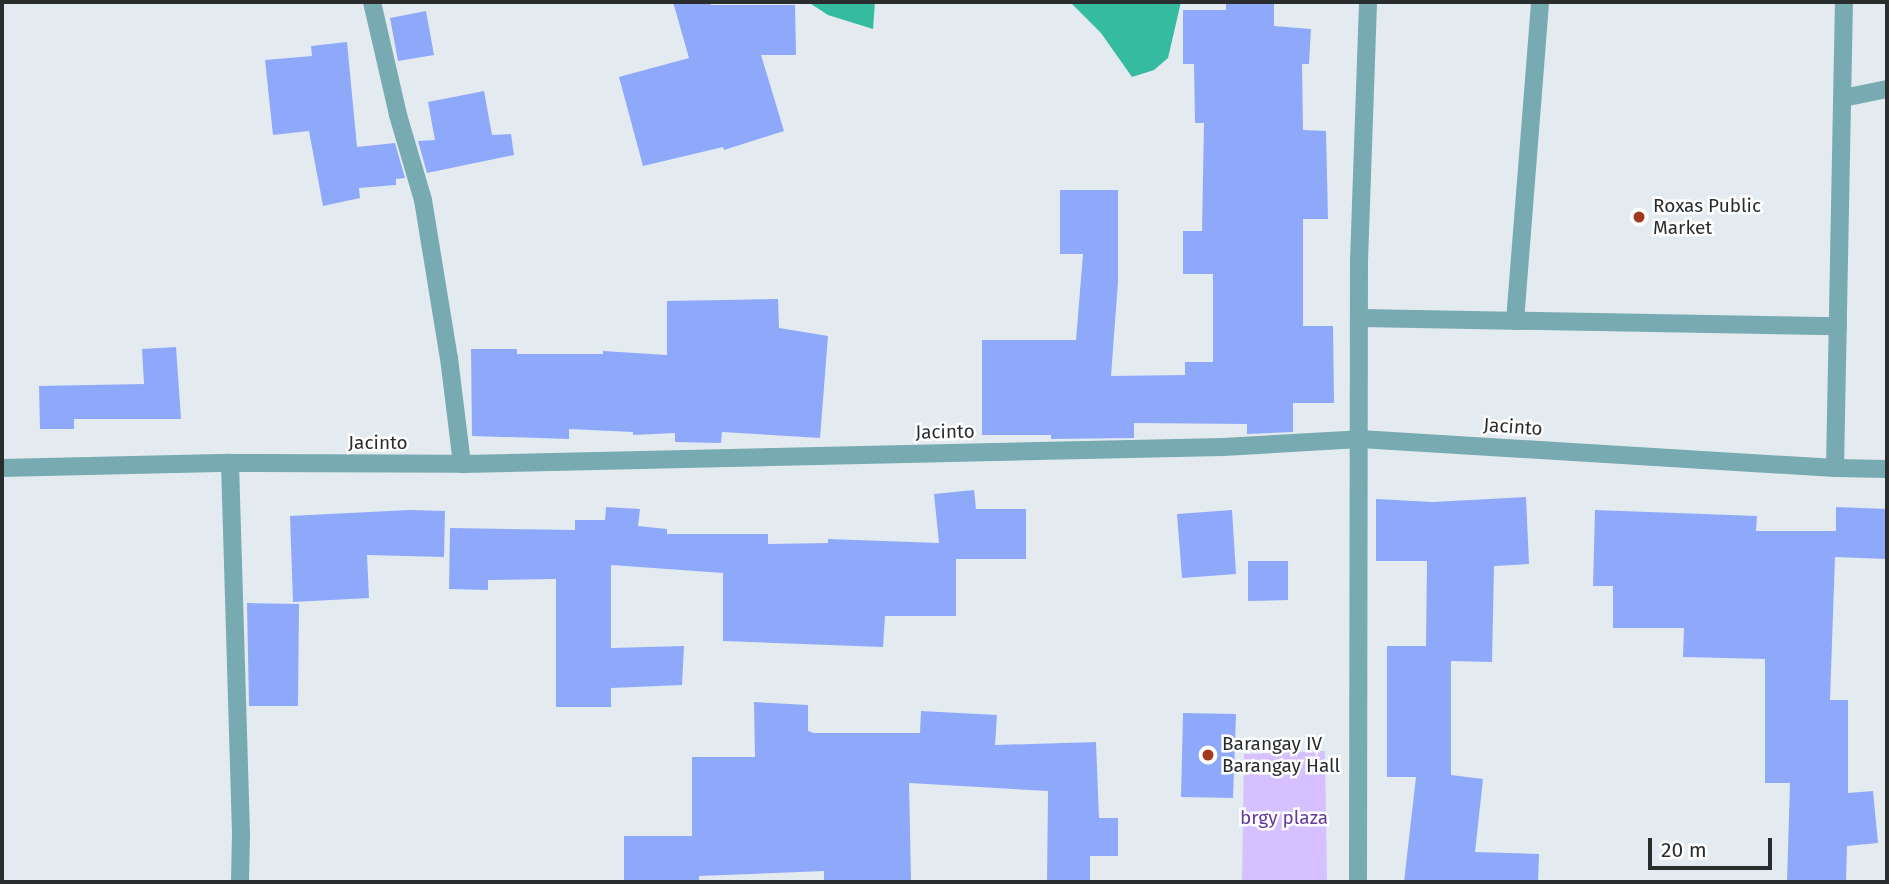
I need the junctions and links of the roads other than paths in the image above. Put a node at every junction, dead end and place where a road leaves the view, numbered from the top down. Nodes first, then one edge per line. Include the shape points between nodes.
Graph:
1 (372, 2) edge
2 (1367, 2) edge
3 (1540, 2) edge
4 (1844, 2) edge
5 (1887, 89) edge
6 (1843, 98) junction
7 (1361, 318) junction
8 (1515, 321) junction
9 (1838, 326) junction
10 (1360, 439) junction
11 (230, 463) junction
12 (462, 464) junction
13 (2, 468) edge
14 (1835, 468) junction
15 (1887, 469) edge
16 (240, 882) edge
17 (1358, 882) edge

1 - 12 street via 394,102 424,200
2 - 7 street
3 - 8 street
4 - 6 street
5 - 6 street
6 - 9 street
7 - 8 street
7 - 10 street
8 - 9 street
9 - 14 street
10 - 12 street, Jacinto via 1223,447
10 - 14 street, Jacinto
10 - 17 street
11 - 12 street, Jacinto
11 - 13 street, Jacinto
11 - 16 street
14 - 15 street, Jacinto

